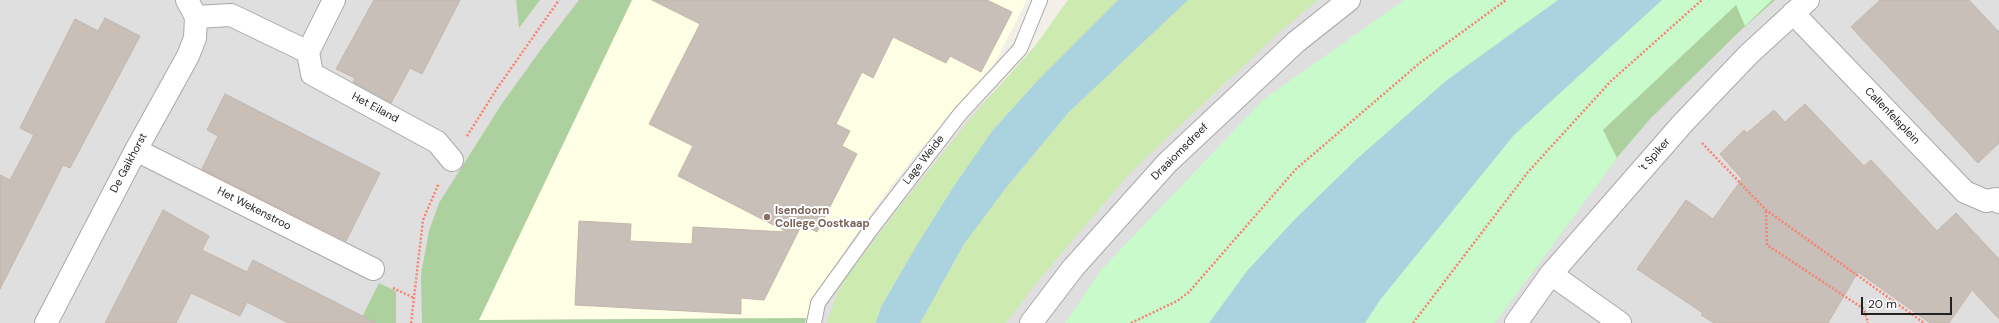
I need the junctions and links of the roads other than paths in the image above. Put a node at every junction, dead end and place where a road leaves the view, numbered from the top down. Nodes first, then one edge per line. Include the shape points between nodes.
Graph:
1 (334, 0) edge
2 (1040, 0) edge
3 (1349, 0) edge
4 (1800, 7) edge
5 (192, 9) edge
6 (308, 52) junction
7 (136, 150) junction
8 (452, 160) dead end
9 (1999, 202) edge
10 (373, 269) dead end
11 (1551, 274) junction
12 (46, 323) edge
13 (814, 323) edge
14 (1031, 323) edge
15 (1516, 323) edge
16 (1620, 323) edge

1 - 6 street
2 - 13 lane, Lage Weide via 1020,48 960,114 872,228 818,303
3 - 14 street, Draaiomsdreef via 1296,42 1167,163 1073,268
4 - 9 street, Callenfelsplein via 1964,192 1986,201
4 - 11 street, 't Spiker via 1749,54 1683,123
5 - 6 street via 231,15
5 - 7 street, De Gaikhorst via 195,38 188,56
6 - 8 street, Het Eiland via 312,74 437,142
7 - 10 street, Het Wekenstroo
7 - 12 street, De Gaikhorst
11 - 15 street, 't Spiker
11 - 16 street

